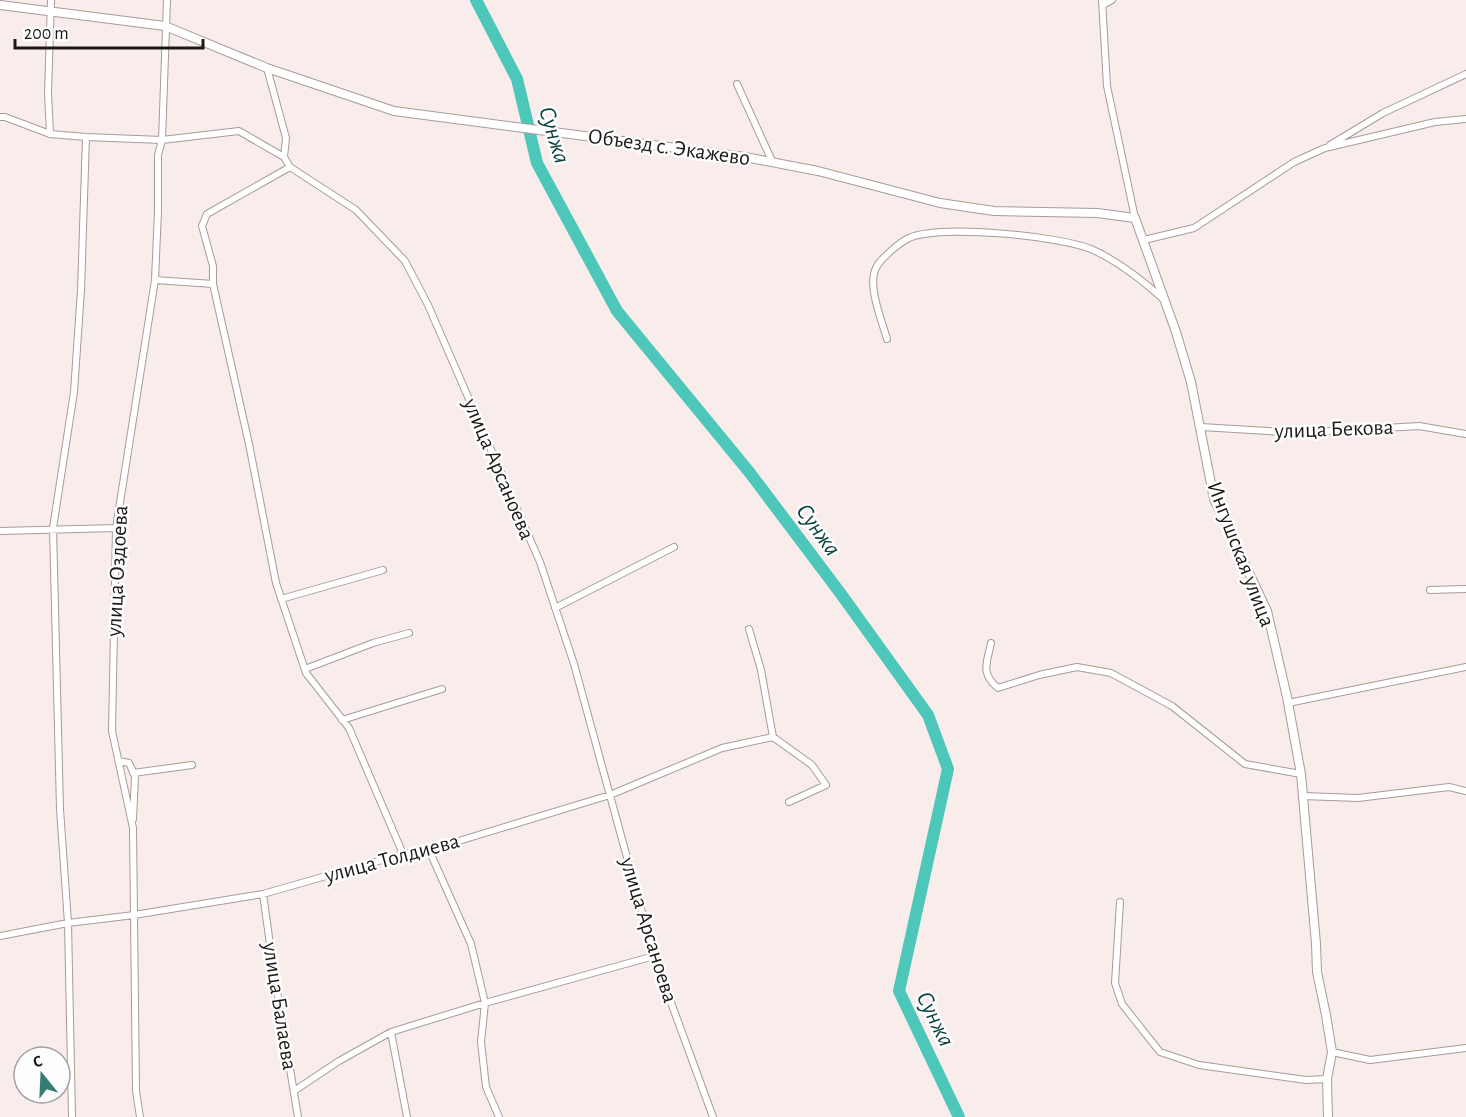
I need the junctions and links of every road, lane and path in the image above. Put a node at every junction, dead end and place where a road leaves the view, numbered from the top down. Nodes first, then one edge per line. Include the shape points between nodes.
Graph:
1 (51, 0) edge
2 (166, 0) edge
3 (1112, 0) edge
4 (1102, 2) edge
5 (0, 5) edge
6 (51, 10) junction
7 (165, 26) junction
8 (267, 68) junction
9 (1466, 74) edge
10 (737, 84) dead end
11 (0, 117) edge
12 (1466, 119) edge
13 (50, 134) junction
14 (86, 137) junction
15 (162, 140) junction
16 (1325, 148) junction
17 (284, 157) junction
18 (772, 162) junction
19 (290, 167) junction
20 (1135, 218) junction
21 (1144, 240) junction
22 (155, 280) junction
23 (213, 284) junction
24 (1165, 301) junction
25 (887, 339) dead end
26 (1201, 427) junction
27 (1466, 434) edge
28 (52, 528) junction
29 (116, 528) junction
30 (0, 531) edge
31 (674, 547) dead end
32 (383, 570) dead end
33 (1466, 589) edge
34 (1430, 590) dead end
35 (281, 599) junction
36 (555, 608) junction
37 (749, 629) dead end
38 (409, 633) dead end
39 (992, 643) dead end
40 (1466, 667) edge
41 (305, 669) junction
42 (442, 689) dead end
43 (1288, 703) junction
44 (342, 720) junction
45 (773, 736) junction
46 (119, 761) junction
47 (192, 765) dead end
48 (133, 773) junction
49 (1300, 774) junction
50 (1466, 791) edge
51 (610, 795) junction
52 (1302, 796) junction
53 (789, 802) dead end
54 (133, 828) junction
55 (429, 850) junction
56 (403, 854) junction
57 (263, 894) junction
58 (1120, 902) dead end
59 (134, 915) junction
60 (68, 922) junction
61 (0, 936) edge
62 (654, 956) junction
63 (486, 1003) junction
64 (391, 1032) junction
65 (1466, 1048) edge
66 (1332, 1052) junction
67 (1327, 1079) junction
68 (294, 1091) junction
69 (72, 1117) edge
70 (140, 1117) edge
71 (298, 1117) edge
72 (407, 1117) edge
73 (499, 1117) edge
74 (713, 1117) edge
75 (1328, 1117) edge

1 - 6 street
2 - 7 street, улица Оздоева
3 - 4 street
4 - 20 street, Ингушская улица via 1107,86
5 - 6 main road, Объезд с. Экажево
6 - 7 main road, Объезд с. Экажево
6 - 13 street
7 - 8 main road, Объезд с. Экажево
7 - 15 street, улица Оздоева
8 - 17 street via 286,138
8 - 18 main road, Объезд с. Экажево via 394,111
9 - 16 street via 1383,113
10 - 18 street
11 - 13 street, улица Арсаноева
12 - 16 street via 1435,122
13 - 14 street, улица Арсаноева
14 - 15 street, улица Арсаноева
14 - 28 street via 74,392
15 - 17 street, улица Арсаноева via 239,131
15 - 22 street, улица Оздоева via 158,155
16 - 21 street via 1294,162 1194,228
17 - 19 street, улица Арсаноева
18 - 20 main road, Объезд с. Экажево via 940,203 994,211 1097,213
19 - 23 street via 207,214 202,225 213,266
19 - 36 street, улица Арсаноева via 356,210 405,261 540,562
20 - 21 main road, Ингушская улица
21 - 24 main road, Ингушская улица
22 - 23 street
22 - 29 street, улица Оздоева
23 - 35 street
24 - 25 street via 1142,279 1091,249 1012,234 943,232 909,238 882,259 875,270 872,284
24 - 26 main road, Ингушская улица
26 - 27 street, улица Бекова via 1299,433 1419,426
26 - 43 main road, Ингушская улица via 1215,499 1268,611
28 - 29 street
28 - 30 street
28 - 60 street via 60,809
29 - 46 street, улица Оздоева via 112,731
31 - 36 street
32 - 35 street
33 - 34 street
35 - 41 street
36 - 51 street, улица Арсаноева
37 - 45 street
38 - 41 street
39 - 49 street via 985,671 998,688 1077,667 1112,673 1172,706 1245,764
40 - 43 street
41 - 44 street
42 - 44 street
43 - 49 main road, Ингушская улица
44 - 56 street via 349,728
45 - 51 street, улица Толдиева via 722,748
45 - 53 street via 812,765 826,785
46 - 48 street via 129,763
46 - 54 street, улица Оздоева
47 - 48 street
48 - 54 street
49 - 52 main road, Ингушская улица
50 - 52 street via 1449,787 1358,798
51 - 55 street, улица Толдиева
51 - 62 street, улица Арсаноева
52 - 66 main road, Ингушская улица via 1317,972
54 - 59 street, улица Оздоева
55 - 56 street, улица Толдиева
55 - 63 street via 471,944
56 - 57 street, улица Толдиева
57 - 59 street, улица Толдиева
57 - 68 street, улица Балаева
58 - 67 street via 1117,994 1160,1052 1199,1065 1306,1080
59 - 60 street, улица Толдиева
59 - 70 street, улица Оздоева via 136,1091
60 - 61 street, улица Толдиева
60 - 69 street
62 - 63 street
62 - 74 street, улица Арсаноева
63 - 64 street
63 - 73 street via 481,1042 486,1087
64 - 68 street
64 - 72 street
65 - 66 street via 1370,1060
66 - 67 main road, Ингушская улица
67 - 75 main road, Ингушская улица
68 - 71 street, улица Балаева

